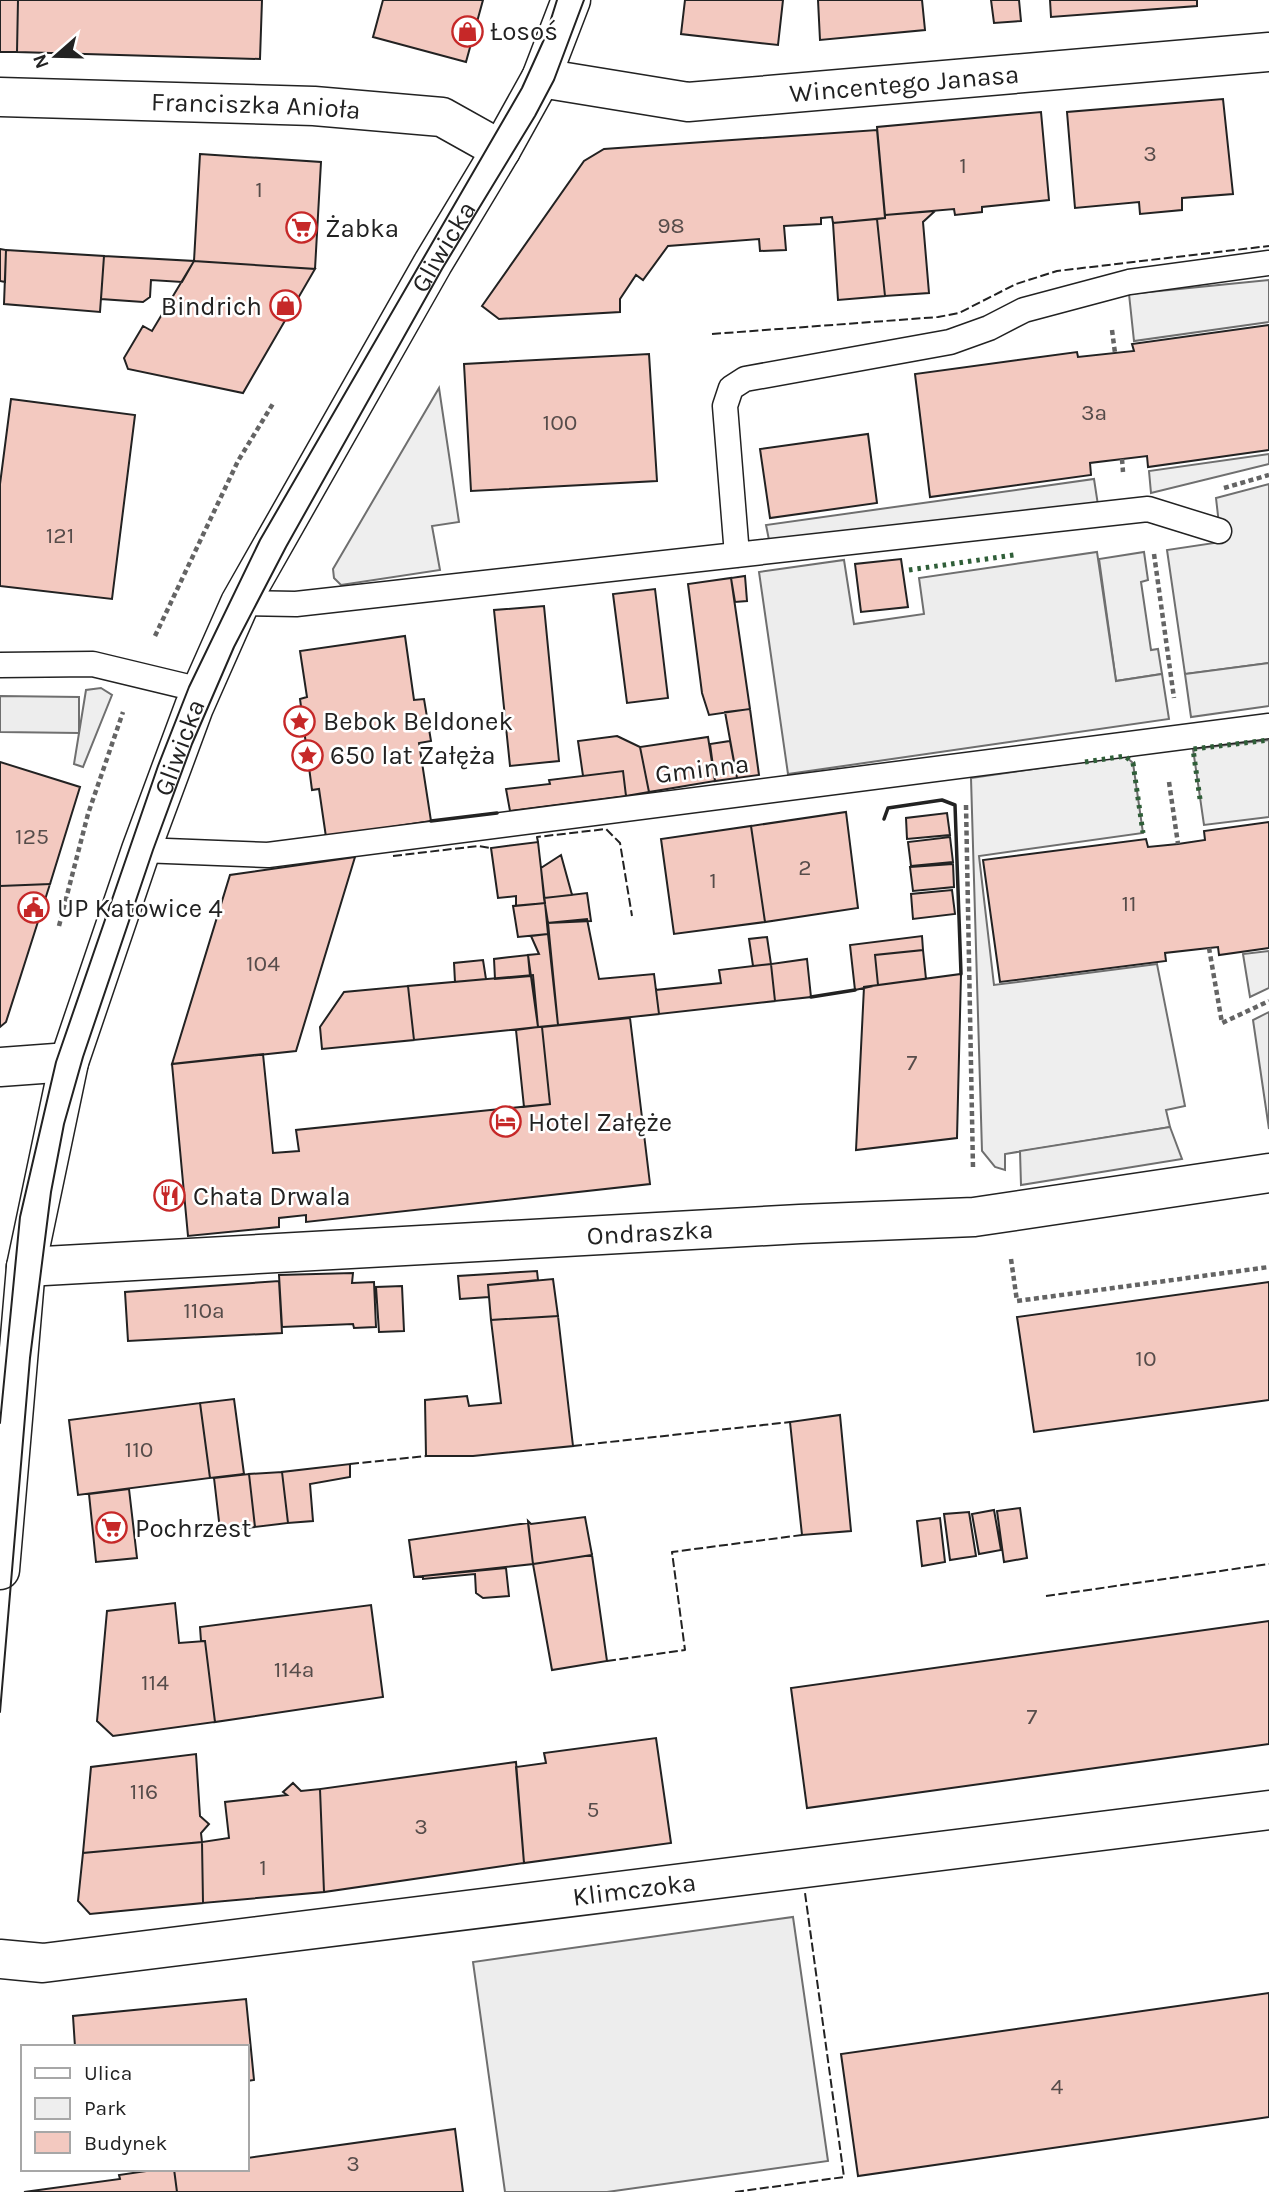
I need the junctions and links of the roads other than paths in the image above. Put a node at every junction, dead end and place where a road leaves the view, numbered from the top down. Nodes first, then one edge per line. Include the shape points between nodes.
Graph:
1 (571, 0) edge
2 (1269, 52) edge
3 (541, 78) junction
4 (0, 97) edge
5 (501, 150) junction
6 (1269, 263) edge
7 (1219, 531) dead end
8 (737, 555) junction
9 (240, 603) junction
10 (0, 665) edge
11 (201, 690) junction
12 (1269, 726) edge
13 (141, 850) junction
14 (69, 1062) junction
15 (0, 1067) edge
16 (1269, 1173) edge
17 (26, 1267) junction
18 (0, 1570) edge
19 (1269, 1810) edge
20 (0, 1959) edge

1 - 3 street, Gliwicka
2 - 3 street, Wincentego Janasa via 688,102
3 - 5 street, Gliwicka
4 - 5 street, Franciszka Anioła via 314,106 442,117
5 - 9 street, Gliwicka
6 - 8 lane via 1129,282 1024,310 950,342 745,379 731,388 725,406
7 - 8 lane via 1148,509
8 - 9 lane via 296,604
9 - 11 street, Gliwicka
10 - 11 lane via 93,664
11 - 13 street, Gliwicka
12 - 13 lane, Gminna via 268,855
13 - 14 street, Gliwicka
14 - 15 street
14 - 17 street, Gliwicka
16 - 17 street, Ondraszka via 974,1217
17 - 18 street, Gliwicka
19 - 20 street, Klimczoka via 57,1961

